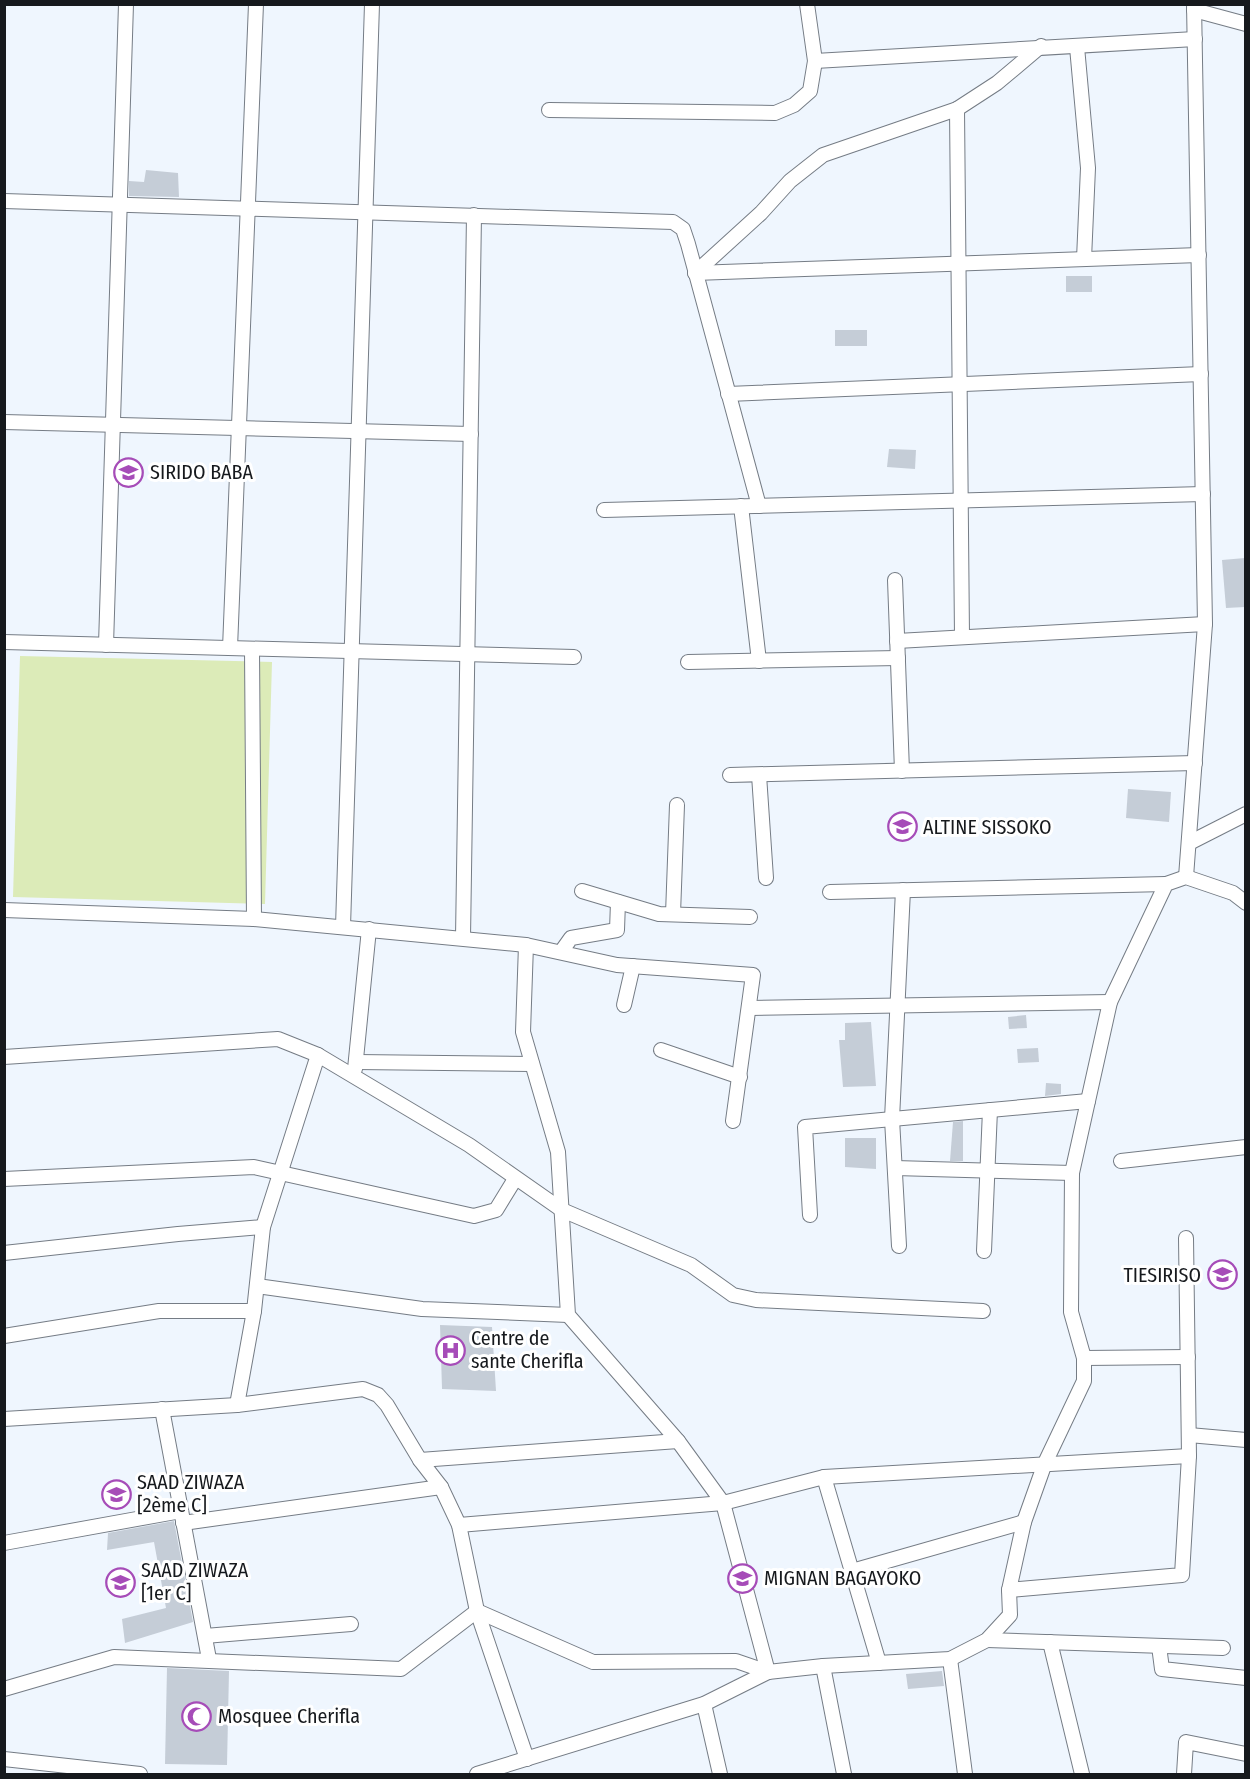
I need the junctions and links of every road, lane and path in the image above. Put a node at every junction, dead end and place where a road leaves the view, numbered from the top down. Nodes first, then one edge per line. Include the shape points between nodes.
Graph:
1 (126, 4) edge
2 (256, 4) edge
3 (372, 4) edge
4 (807, 4) edge
5 (1194, 7) edge
6 (1245, 24) edge
7 (1195, 39) junction
8 (1041, 46) junction
9 (1077, 46) junction
10 (815, 61) junction
11 (957, 109) junction
12 (549, 110) dead end
13 (4, 201) edge
14 (120, 204) junction
15 (248, 208) junction
16 (366, 212) junction
17 (474, 215) junction
18 (1199, 255) junction
19 (1084, 259) junction
20 (957, 264) junction
21 (695, 273) junction
22 (1201, 374) junction
23 (959, 384) junction
24 (728, 394) junction
25 (4, 422) edge
26 (113, 425) junction
27 (239, 428) junction
28 (359, 431) junction
29 (471, 434) junction
30 (1203, 494) junction
31 (960, 500) junction
32 (741, 506) junction
33 (759, 506) junction
34 (604, 510) dead end
35 (895, 580) dead end
36 (1205, 624) junction
37 (962, 637) junction
38 (897, 641) junction
39 (4, 642) edge
40 (106, 645) junction
41 (230, 648) junction
42 (252, 649) junction
43 (352, 651) junction
44 (468, 654) junction
45 (574, 657) dead end
46 (898, 658) junction
47 (759, 661) junction
48 (688, 662) dead end
49 (1195, 763) junction
50 (902, 771) junction
51 (730, 775) dead end
52 (759, 775) junction
53 (677, 805) dead end
54 (1245, 814) edge
55 (1189, 843) junction
56 (1186, 877) junction
57 (766, 878) dead end
58 (1166, 884) junction
59 (903, 890) junction
60 (582, 891) dead end
61 (1239, 891) edge
62 (830, 892) dead end
63 (618, 902) junction
64 (1245, 903) edge
65 (4, 910) edge
66 (673, 914) junction
67 (750, 917) dead end
68 (254, 919) junction
69 (343, 927) junction
70 (369, 929) junction
71 (463, 938) junction
72 (526, 945) junction
73 (561, 952) junction
74 (633, 966) junction
75 (1110, 1002) junction
76 (624, 1005) dead end
77 (897, 1006) junction
78 (750, 1008) junction
79 (661, 1050) dead end
80 (318, 1055) junction
81 (4, 1057) edge
82 (356, 1062) junction
83 (532, 1064) junction
84 (354, 1077) junction
85 (740, 1077) junction
86 (1088, 1101) junction
87 (990, 1110) junction
88 (892, 1119) junction
89 (733, 1121) dead end
90 (1245, 1147) edge
91 (1120, 1161) dead end
92 (895, 1168) junction
93 (987, 1170) junction
94 (280, 1173) junction
95 (1071, 1173) junction
96 (4, 1179) edge
97 (515, 1179) junction
98 (562, 1210) junction
99 (810, 1215) dead end
100 (263, 1227) junction
101 (1186, 1238) dead end
102 (899, 1246) dead end
103 (984, 1251) dead end
104 (4, 1253) edge
105 (257, 1286) junction
106 (254, 1311) junction
107 (983, 1311) dead end
108 (568, 1315) junction
109 (4, 1336) edge
110 (1188, 1357) junction
111 (1084, 1358) junction
112 (237, 1405) junction
113 (162, 1409) junction
114 (4, 1419) edge
115 (1189, 1435) junction
116 (1245, 1440) edge
117 (678, 1441) junction
118 (1189, 1456) junction
119 (420, 1460) junction
120 (1045, 1463) junction
121 (824, 1477) junction
122 (441, 1487) junction
123 (723, 1503) junction
124 (182, 1517) junction
125 (1024, 1522) junction
126 (459, 1525) junction
127 (4, 1543) edge
128 (852, 1571) junction
129 (1009, 1590) junction
130 (477, 1611) junction
131 (351, 1624) dead end
132 (205, 1636) junction
133 (987, 1640) junction
134 (1050, 1642) junction
135 (1159, 1646) junction
136 (1224, 1648) dead end
137 (209, 1659) junction
138 (950, 1659) junction
139 (879, 1663) junction
140 (823, 1666) junction
141 (768, 1672) junction
142 (1245, 1678) edge
143 (4, 1689) edge
144 (704, 1704) junction
145 (1245, 1754) edge
146 (4, 1759) edge
147 (527, 1760) junction
148 (496, 1772) edge
149 (140, 1774) edge
150 (477, 1774) edge
151 (720, 1774) edge
152 (844, 1774) edge
153 (965, 1774) edge
154 (1082, 1774) edge
155 (1184, 1774) edge

1 - 14 street
2 - 15 street
3 - 16 street
4 - 10 street
5 - 6 street
5 - 7 street
7 - 9 street
7 - 18 street
8 - 9 street
8 - 10 street
8 - 11 street via 997,83
9 - 19 street via 1088,168
10 - 12 street via 810,91 794,105 775,113
11 - 20 street
11 - 21 street via 823,155 790,181
13 - 14 street
14 - 15 street
14 - 26 street
15 - 16 street
15 - 27 street
16 - 17 street
16 - 28 street
17 - 21 street via 673,222 682,229
17 - 29 street
18 - 19 street
18 - 22 street
19 - 20 street
20 - 21 street
20 - 23 street
21 - 24 street
22 - 23 street
22 - 30 street
23 - 24 street
23 - 31 street
24 - 33 street
25 - 26 street
26 - 27 street
26 - 40 street
27 - 28 street
27 - 41 street
28 - 29 street
28 - 43 street
29 - 44 street
30 - 31 street
30 - 36 street
31 - 33 street
31 - 37 street
32 - 33 street
32 - 34 street
32 - 47 street
35 - 38 street
36 - 37 street
36 - 49 street
37 - 38 street
38 - 46 street
39 - 40 street
40 - 41 street
41 - 42 street
42 - 43 street
42 - 68 street
43 - 44 street
43 - 69 street
44 - 45 street
44 - 71 street
46 - 47 street
46 - 50 street
47 - 48 street
49 - 50 street
49 - 55 street
50 - 52 street
51 - 52 street
52 - 57 street
53 - 66 street
54 - 55 street
55 - 56 street
56 - 58 street
56 - 61 street
58 - 59 street
58 - 75 street
59 - 62 street
59 - 77 street
60 - 63 street
61 - 64 street
63 - 66 street
63 - 73 street via 617,930 571,938
65 - 68 street
66 - 67 street
68 - 69 street
69 - 70 street
70 - 71 street
70 - 82 street
71 - 72 street
72 - 73 street
72 - 83 street via 523,1032
73 - 74 street
74 - 76 street
74 - 78 street via 753,975
75 - 77 street
75 - 86 street
77 - 78 street
77 - 88 street
78 - 85 street
79 - 85 street
80 - 81 street via 278,1039
80 - 84 street
80 - 94 street
82 - 83 street
82 - 84 street
83 - 98 street via 558,1152
84 - 97 street via 469,1145
85 - 89 street
86 - 87 street
86 - 95 street
87 - 88 street
87 - 93 street
88 - 92 street
88 - 99 street via 805,1127
90 - 91 street
92 - 93 street
92 - 102 street
93 - 95 street
93 - 103 street
94 - 96 street via 254,1167
94 - 97 street via 474,1216 496,1210
94 - 100 street
95 - 111 street via 1071,1312
97 - 98 street
98 - 107 street via 691,1265 733,1294 756,1300
98 - 108 street
100 - 104 street
100 - 105 street
101 - 110 street
105 - 106 street
105 - 108 street via 422,1309
106 - 109 street via 159,1311
106 - 112 street
108 - 117 street
110 - 111 street
110 - 115 street
111 - 120 street via 1084,1381
112 - 113 street
112 - 119 street via 363,1389 378,1395 387,1405
113 - 114 street
113 - 124 street
115 - 116 street
115 - 118 street
117 - 119 street
117 - 123 street
118 - 120 street
118 - 129 street via 1182,1575
119 - 122 street
120 - 121 street
120 - 125 street
121 - 123 street
121 - 128 street
122 - 124 street
122 - 126 street
123 - 126 street
123 - 141 street
124 - 127 street
124 - 132 street
125 - 128 street
125 - 129 street
126 - 130 street
128 - 139 street
129 - 133 street via 1010,1615
130 - 137 street via 400,1669
130 - 141 street via 593,1662 736,1661
130 - 147 street
131 - 132 street
132 - 137 street
133 - 134 street
133 - 138 street
134 - 135 street
134 - 154 street
135 - 136 street
135 - 142 street via 1162,1669
137 - 143 street via 114,1657
138 - 139 street
138 - 153 street
139 - 140 street
140 - 141 street
140 - 152 street
141 - 144 street
144 - 147 street
144 - 151 street
145 - 155 street via 1186,1742
146 - 149 street
147 - 148 street
148 - 150 street

